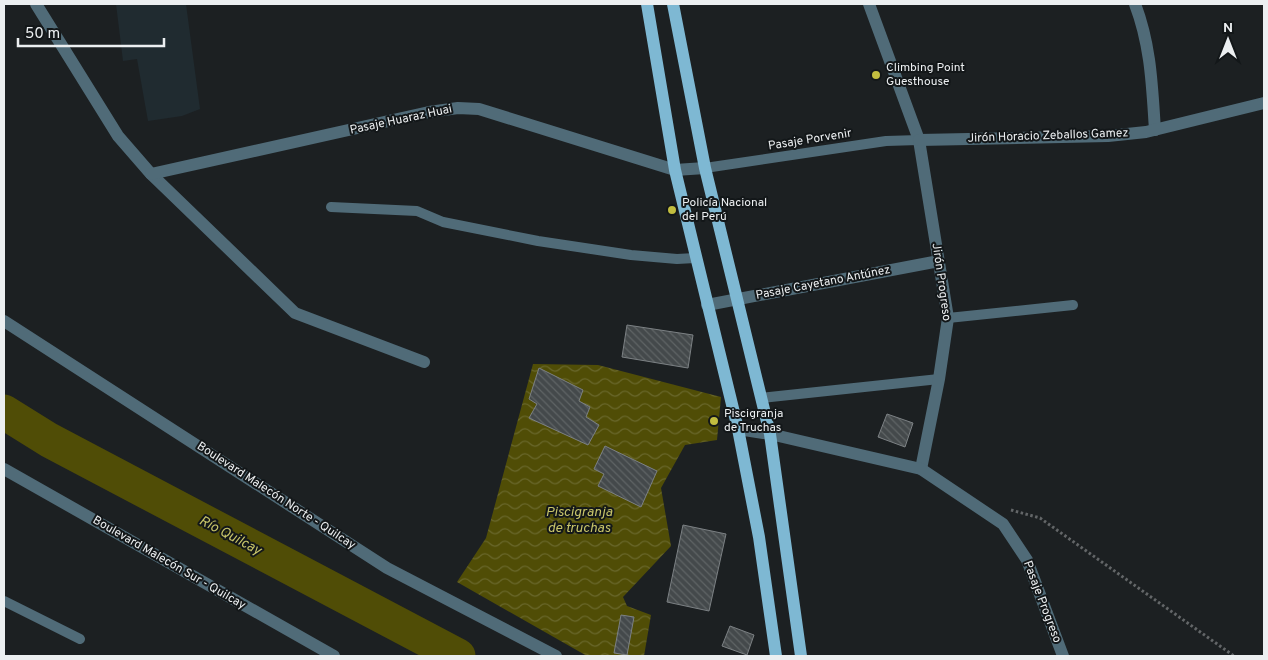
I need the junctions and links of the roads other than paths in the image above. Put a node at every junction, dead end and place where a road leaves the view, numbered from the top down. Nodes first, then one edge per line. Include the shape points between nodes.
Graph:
1 (36, 4) edge
2 (647, 4) edge
3 (673, 4) edge
4 (869, 4) edge
5 (1135, 4) edge
6 (1264, 103) edge
7 (1155, 130) junction
8 (919, 140) junction
9 (705, 168) junction
10 (675, 170) junction
11 (151, 174) junction
12 (331, 207) dead end
13 (695, 258) junction
14 (939, 260) junction
15 (736, 300) junction
16 (707, 305) junction
17 (1073, 305) dead end
18 (948, 318) junction
19 (4, 321) edge
20 (424, 362) dead end
21 (939, 379) junction
22 (761, 398) junction
23 (738, 429) junction
24 (770, 434) junction
25 (4, 469) edge
26 (921, 469) junction
27 (4, 601) edge
28 (80, 639) dead end
29 (334, 656) edge
30 (556, 656) edge
31 (776, 656) edge
32 (801, 656) edge
33 (1063, 656) edge

1 - 11 street via 118,136
2 - 10 main road
3 - 9 main road
4 - 8 street, Jirón Progreso
5 - 7 street via 1144,27 1150,58
6 - 7 street, Jirón Horacio Zeballos Gamez
7 - 8 street, Jirón Horacio Zeballos Gamez via 1108,136
8 - 9 lane, Pasaje Porvenir via 886,141
8 - 14 street, Jirón Progreso
9 - 10 street, Pasaje Huaraz Huai
9 - 15 main road
10 - 11 street, Pasaje Huaraz Huai via 479,109 458,108
10 - 13 main road
11 - 20 street via 294,314
12 - 13 lane via 417,211 443,222 538,241 631,255
13 - 16 main road
14 - 15 street, Pasaje Cayetano Antúnez
14 - 18 street, Jirón Progreso
15 - 16 street, Pasaje Cayetano Antúnez
15 - 22 main road
16 - 23 main road
17 - 18 lane
18 - 21 street, Jirón Progreso
19 - 30 street, Boulevard Malecón Norte - Quilcay via 387,568
21 - 22 lane
21 - 26 street, Jirón Progreso
22 - 24 main road
23 - 24 street
23 - 31 main road via 759,537
24 - 26 street
24 - 32 main road
25 - 29 street, Boulevard Malecón Sur - Quilcay
26 - 33 street, Pasaje Progreso via 1003,524 1027,560
27 - 28 lane

